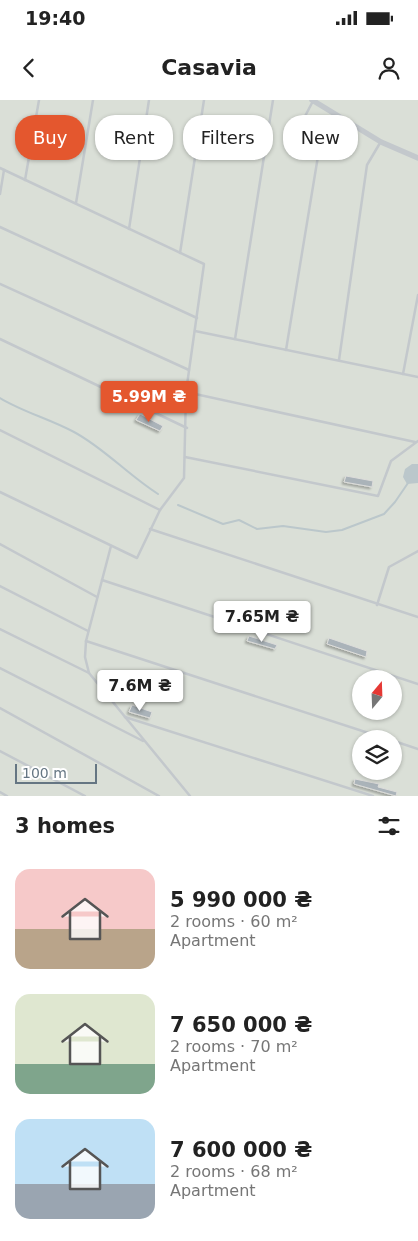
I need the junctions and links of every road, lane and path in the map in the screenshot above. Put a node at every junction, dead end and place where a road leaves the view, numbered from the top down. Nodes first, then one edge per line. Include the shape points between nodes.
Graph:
1 (39, 100) edge
2 (93, 100) edge
3 (149, 100) edge
4 (204, 100) edge
5 (273, 100) edge
6 (312, 100) edge
7 (381, 142) junction
8 (418, 158) edge
9 (0, 168) edge
10 (4, 170) junction
11 (25, 180) junction
12 (0, 194) edge
13 (76, 203) junction
14 (0, 227) edge
15 (129, 229) junction
16 (180, 253) junction
17 (0, 284) edge
18 (418, 295) edge
19 (197, 318) junction
20 (195, 331) junction
21 (0, 339) edge
22 (234, 339) junction
23 (286, 350) junction
24 (339, 360) junction
25 (190, 370) junction
26 (403, 374) junction
27 (418, 377) edge
28 (186, 392) junction
29 (187, 428) junction
30 (0, 430) edge
31 (417, 442) edge
32 (185, 457) junction
33 (0, 492) edge
34 (160, 510) junction
35 (150, 530) junction
36 (0, 544) edge
37 (111, 546) junction
38 (418, 551) edge
39 (102, 580) junction
40 (0, 586) edge
41 (98, 597) junction
42 (378, 604) junction
43 (418, 617) edge
44 (0, 629) edge
45 (88, 632) junction
46 (86, 642) junction
47 (0, 668) edge
48 (89, 673) junction
49 (418, 684) edge
50 (0, 708) edge
51 (125, 717) junction
52 (360, 730) edge
53 (146, 742) junction
54 (402, 744) edge
55 (418, 749) edge
56 (0, 750) edge
57 (0, 792) edge
58 (7, 796) edge
59 (85, 796) edge
60 (159, 796) edge
61 (190, 796) edge
62 (373, 796) edge

1 - 11 lane
2 - 13 lane
3 - 15 lane
4 - 16 lane
5 - 22 lane
6 - 7 street
6 - 23 lane via 302,122 322,132
7 - 8 street
7 - 24 lane via 367,165
9 - 10 lane
10 - 11 lane
10 - 12 lane
11 - 13 lane
13 - 15 lane
14 - 19 lane
15 - 16 lane
16 - 19 lane via 204,264
17 - 25 lane
18 - 26 lane
19 - 20 lane
20 - 22 lane
20 - 25 lane
21 - 29 lane
22 - 23 lane
23 - 24 lane
24 - 26 lane
25 - 28 lane
26 - 27 lane
28 - 29 lane
28 - 31 lane
29 - 32 lane
30 - 34 lane
31 - 32 lane via 391,462 378,496
32 - 34 lane via 184,478
33 - 37 lane
34 - 35 lane
35 - 37 lane via 136,558
35 - 42 lane
36 - 41 lane
37 - 39 lane
38 - 42 lane via 389,567
39 - 41 lane
39 - 49 lane
40 - 45 lane
41 - 45 lane
42 - 43 lane
44 - 48 lane
45 - 46 lane
46 - 48 lane
46 - 52 lane
47 - 53 lane
48 - 51 lane
50 - 60 lane
51 - 53 lane
51 - 62 lane
53 - 61 lane
54 - 55 lane
56 - 59 lane
57 - 58 lane

